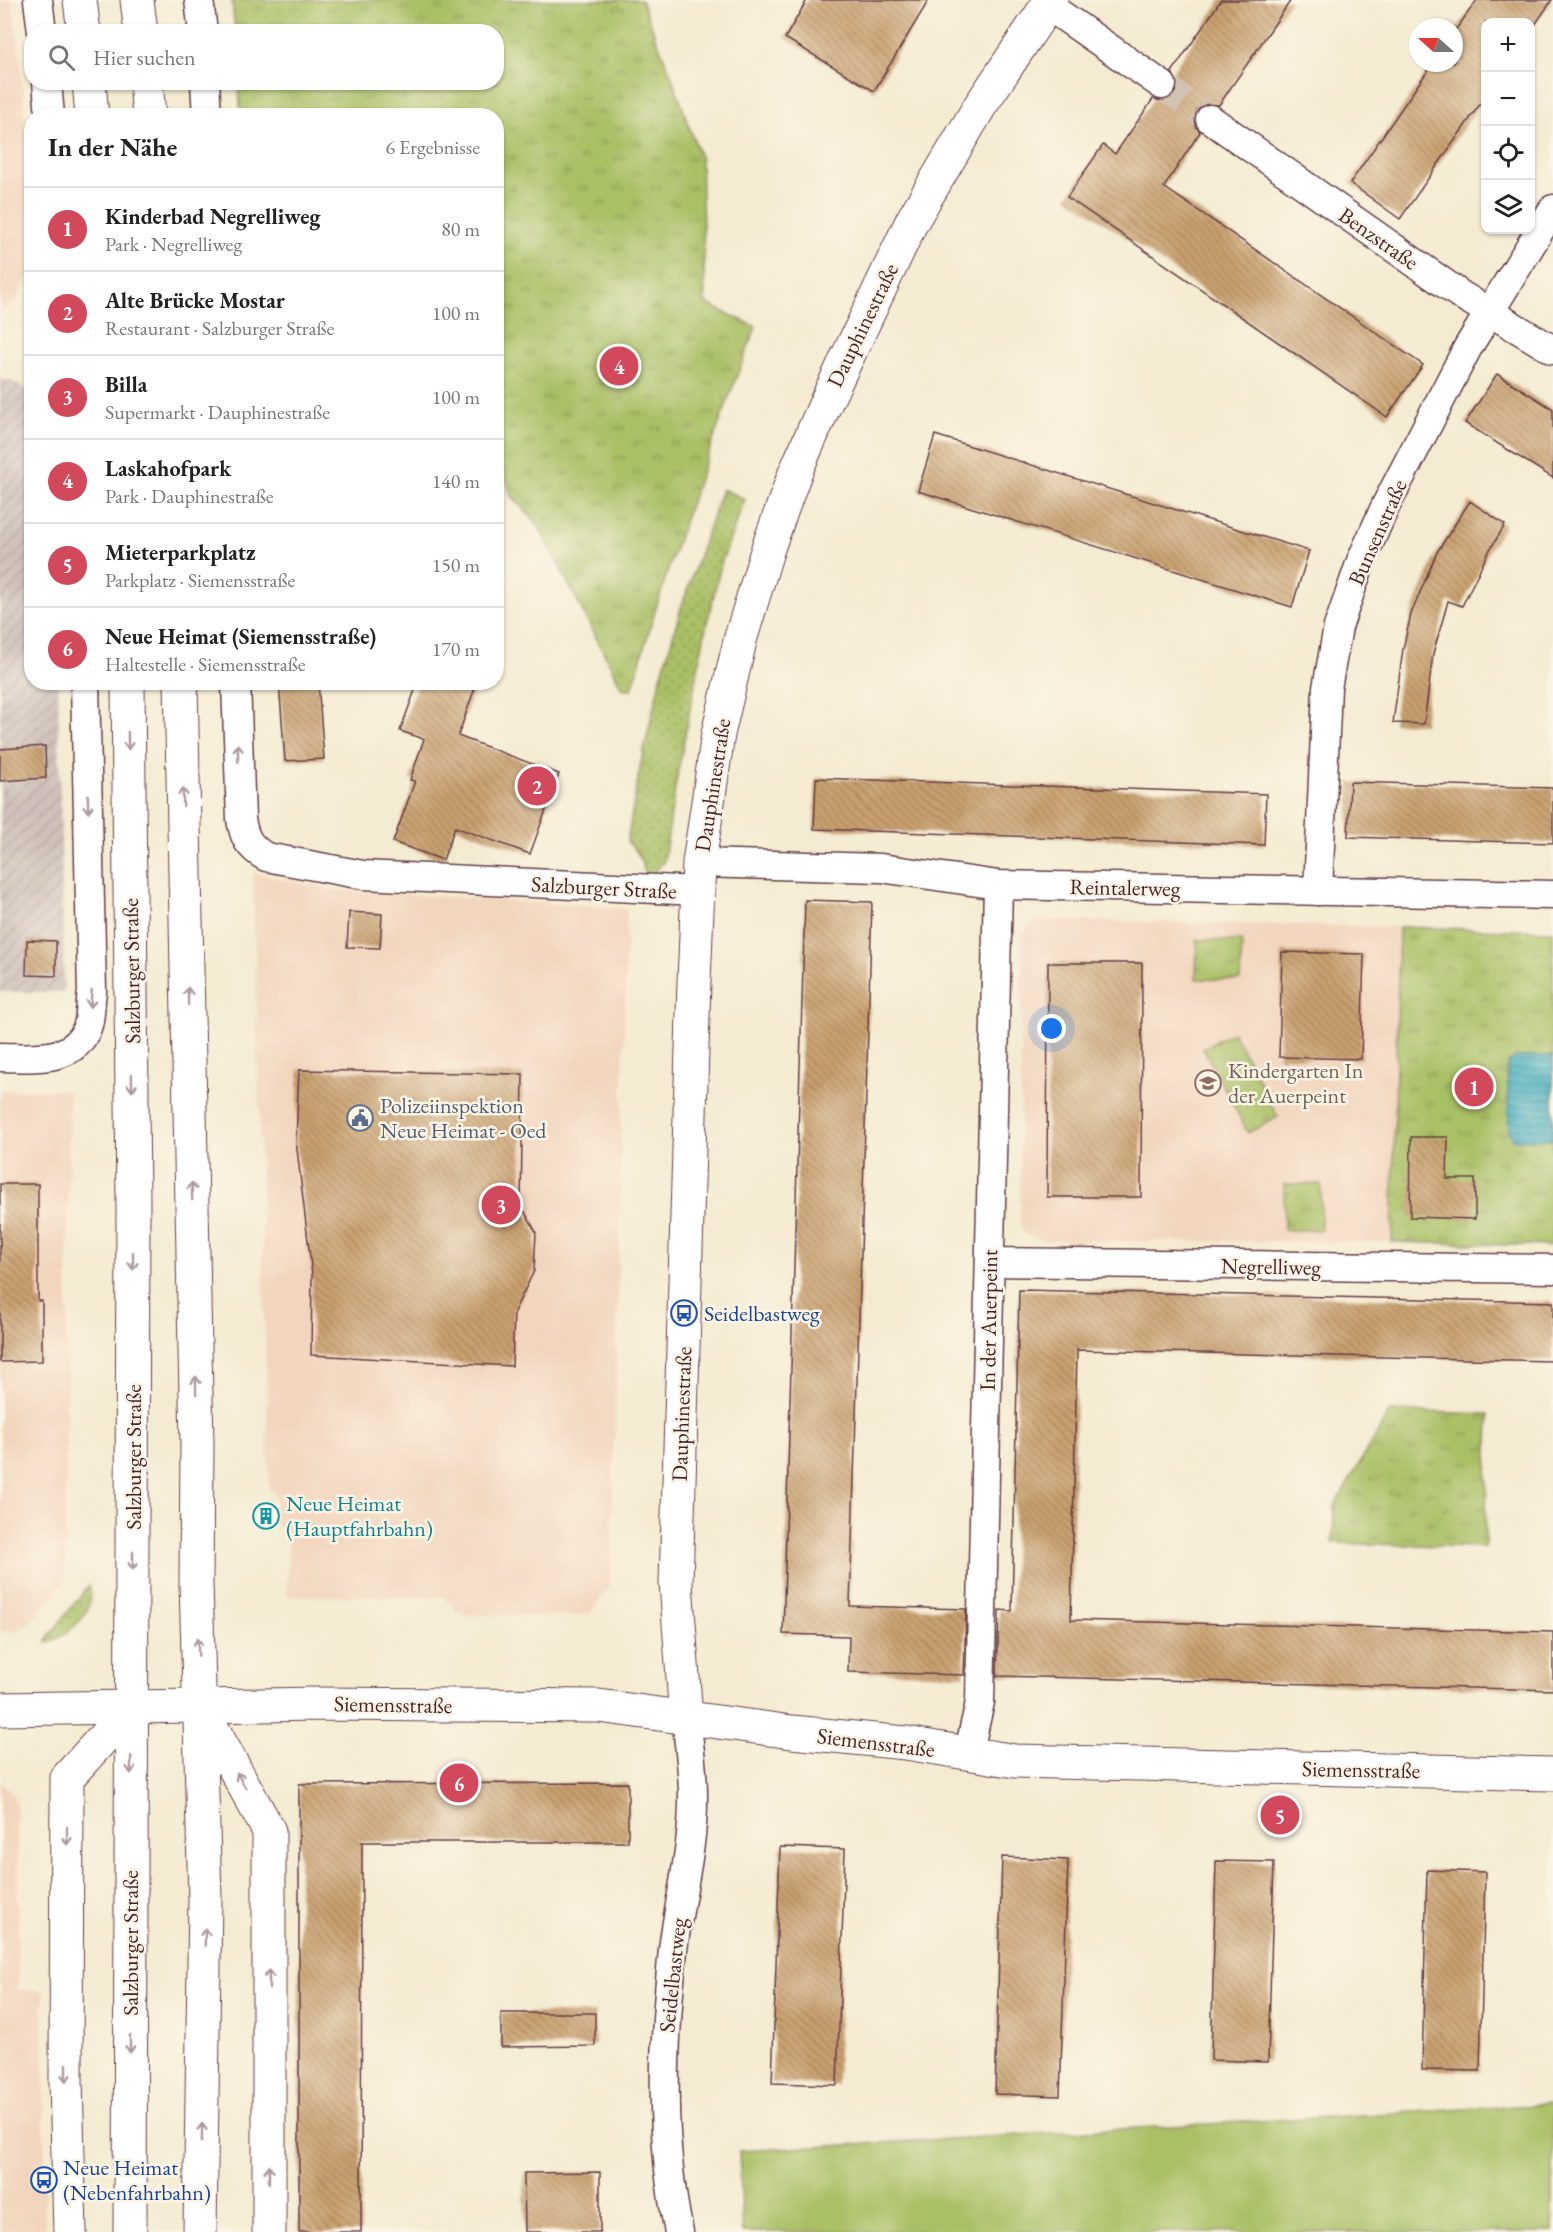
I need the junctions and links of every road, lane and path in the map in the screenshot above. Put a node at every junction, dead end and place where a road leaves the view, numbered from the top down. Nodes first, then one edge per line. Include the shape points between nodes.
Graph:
1 (38, 0) edge
2 (80, 0) edge
3 (136, 0) edge
4 (199, 0) edge
5 (1049, 2) edge
6 (41, 24) edge
7 (83, 24) edge
8 (140, 24) edge
9 (201, 24) edge
10 (1162, 85) tunnel mouth
11 (48, 90) edge
12 (90, 90) edge
13 (147, 90) edge
14 (205, 90) edge
15 (49, 108) edge
16 (91, 108) edge
17 (148, 108) edge
18 (207, 108) edge
19 (1210, 119) tunnel mouth
20 (1553, 209) edge
21 (1490, 312) junction
22 (1553, 350) edge
23 (85, 690) edge
24 (128, 690) edge
25 (181, 690) edge
26 (236, 690) edge
27 (698, 877) junction
28 (998, 885) junction
29 (1318, 891) junction
30 (1553, 896) edge
31 (0, 1057) edge
32 (990, 1262) junction
33 (1553, 1269) edge
34 (200, 1706) junction
35 (132, 1707) junction
36 (0, 1709) edge
37 (686, 1718) junction
38 (968, 1755) junction
39 (1553, 1774) edge
40 (70, 2232) edge
41 (129, 2232) edge
42 (200, 2232) edge
43 (269, 2232) edge
44 (679, 2232) edge

1 - 6 street
2 - 7 main road
3 - 8 main road
4 - 9 street
5 - 10 street
5 - 27 main road, Dauphinestraße via 980,106 912,221 795,473 741,637 718,734
11 - 15 street
12 - 16 main road
13 - 17 main road
14 - 18 street
19 - 21 street, Benzstraße
20 - 21 street, Bunsenstraße
21 - 22 street, Benzstraße
21 - 29 street, Bunsenstraße via 1386,506 1338,627 1327,688
23 -> 31 street via 92,992 88,1025 79,1043 68,1051 48,1057
24 -> 35 main road, Salzburger Straße
34 -> 25 main road
27 -> 26 street, Salzburger Straße via 363,875 284,862 254,849 244,837
27 - 28 street, Reintalerweg via 881,868
27 - 37 main road, Dauphinestraße via 676,1583
28 - 29 street, Reintalerweg
28 - 32 street, In der Auerpeint
29 - 30 street, Reintalerweg
32 - 33 street, Negrelliweg
32 - 38 street, In der Auerpeint via 980,1702
34 - 35 main road, Siemensstraße
34 - 37 main road, Siemensstraße via 599,1706
42 -> 34 main road via 205,1899
43 -> 34 main road via 269,1831
35 - 36 main road, Siemensstraße
35 -> 40 main road via 67,1778
35 -> 41 main road, Salzburger Straße
37 - 38 main road, Siemensstraße via 906,1743
37 - 44 street, Seidelbastweg via 693,1796 690,1847 673,1951 664,2068 666,2144
38 - 39 main road, Siemensstraße via 1015,1761

